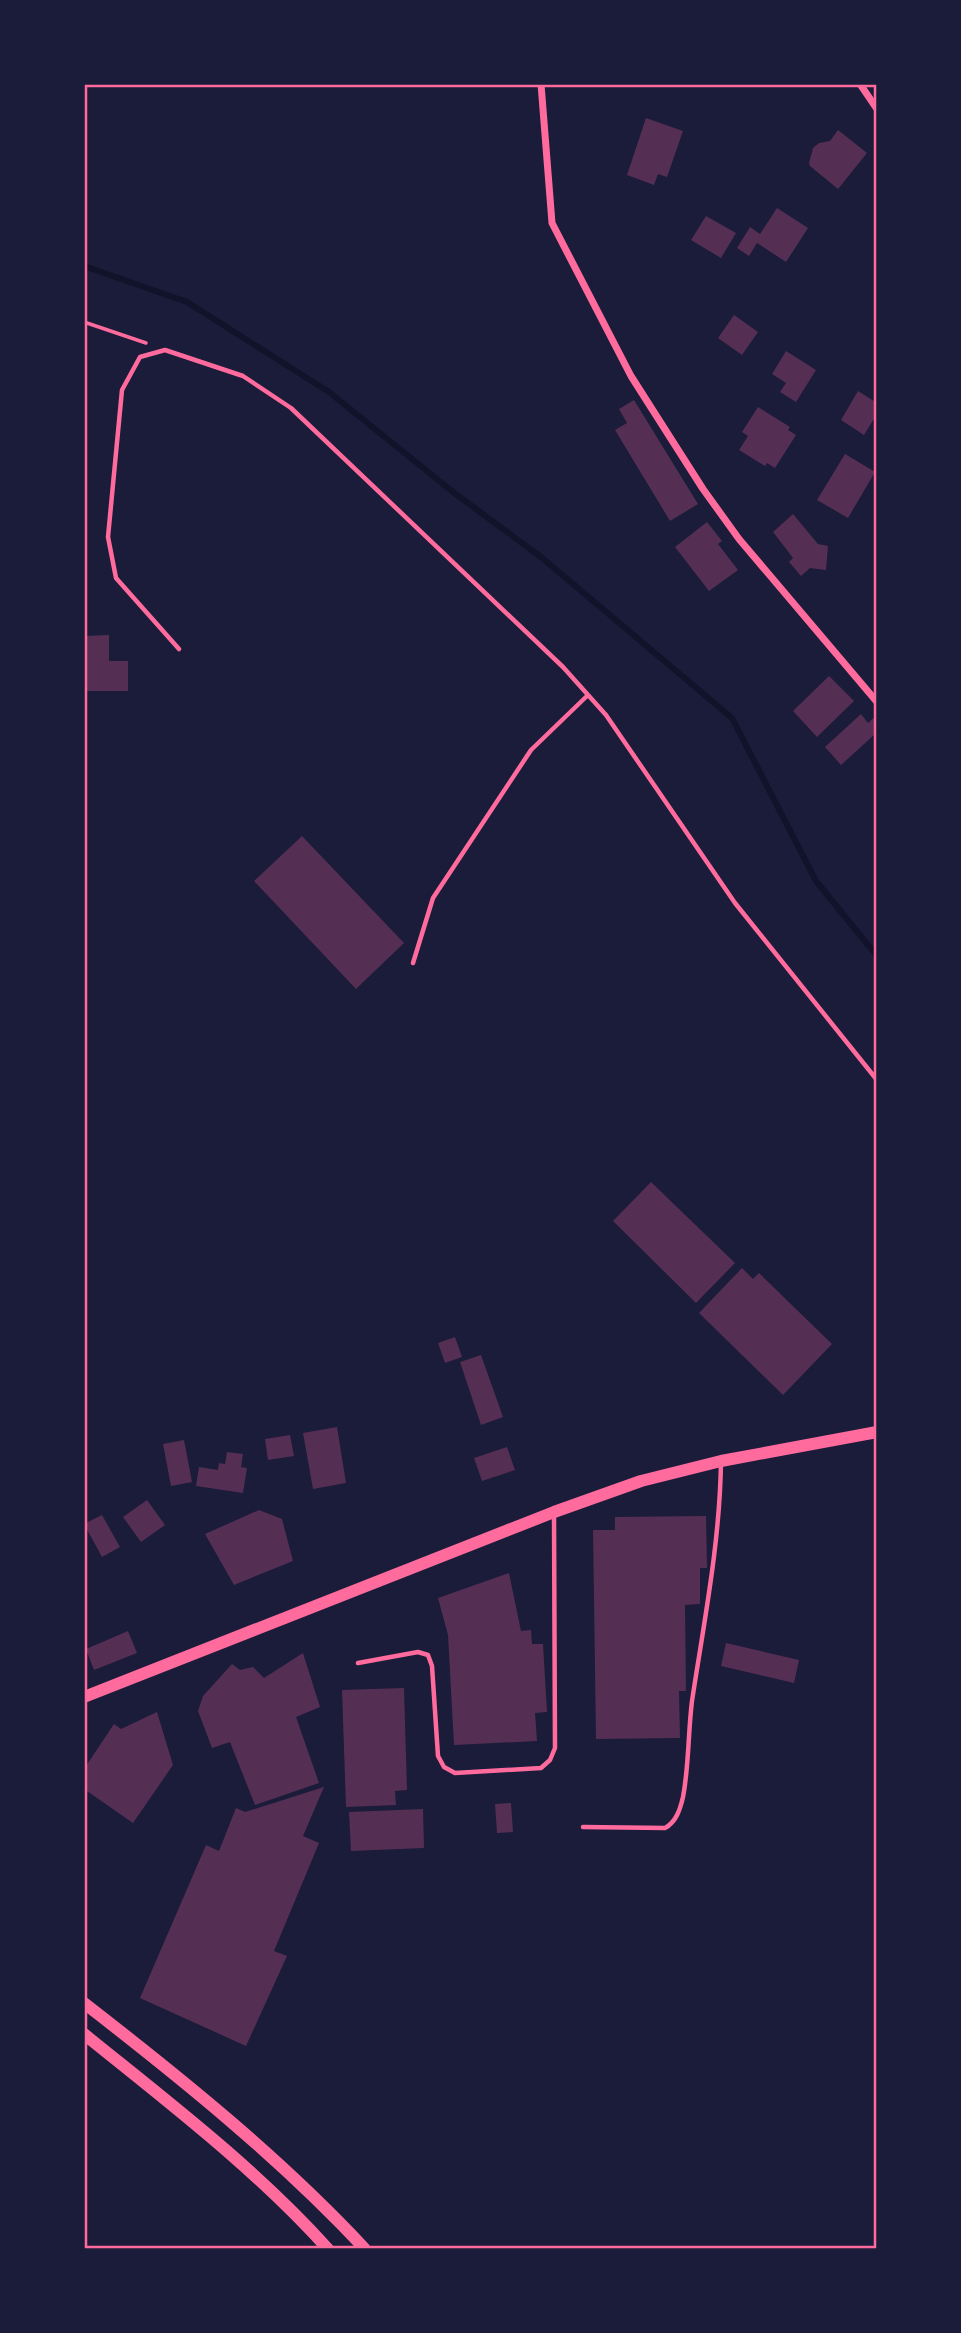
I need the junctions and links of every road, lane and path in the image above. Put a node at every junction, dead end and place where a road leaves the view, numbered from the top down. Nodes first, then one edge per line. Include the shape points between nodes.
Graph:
1 (541, 84) edge
2 (860, 84) edge
3 (877, 109) edge
4 (84, 322) edge
5 (165, 349) junction
6 (179, 649) dead end
7 (588, 695) junction
8 (877, 702) edge
9 (413, 963) dead end
10 (877, 1080) edge
11 (877, 1432) edge
12 (721, 1461) junction
13 (554, 1512) junction
14 (358, 1663) dead end
15 (84, 1697) edge
16 (583, 1827) dead end
17 (84, 2003) edge
18 (84, 2034) edge
19 (328, 2249) edge
20 (365, 2249) edge

1 - 8 street via 552,223 631,376 739,540
2 - 3 street
4 - 5 path
5 - 6 lane via 140,357 122,390 108,537 116,578
5 - 7 lane via 243,376 291,408
7 - 9 lane via 531,750 433,898
7 - 10 lane via 735,903
11 - 12 main road
12 - 13 main road via 641,1481
12 - 16 lane via 720,1506 677,1817 665,1828
13 - 14 lane via 555,1748 541,1768 455,1773 444,1767 438,1756 428,1655 418,1652
13 - 15 main road
17 - 20 main road via 245,2133
18 - 19 main road via 230,2152

